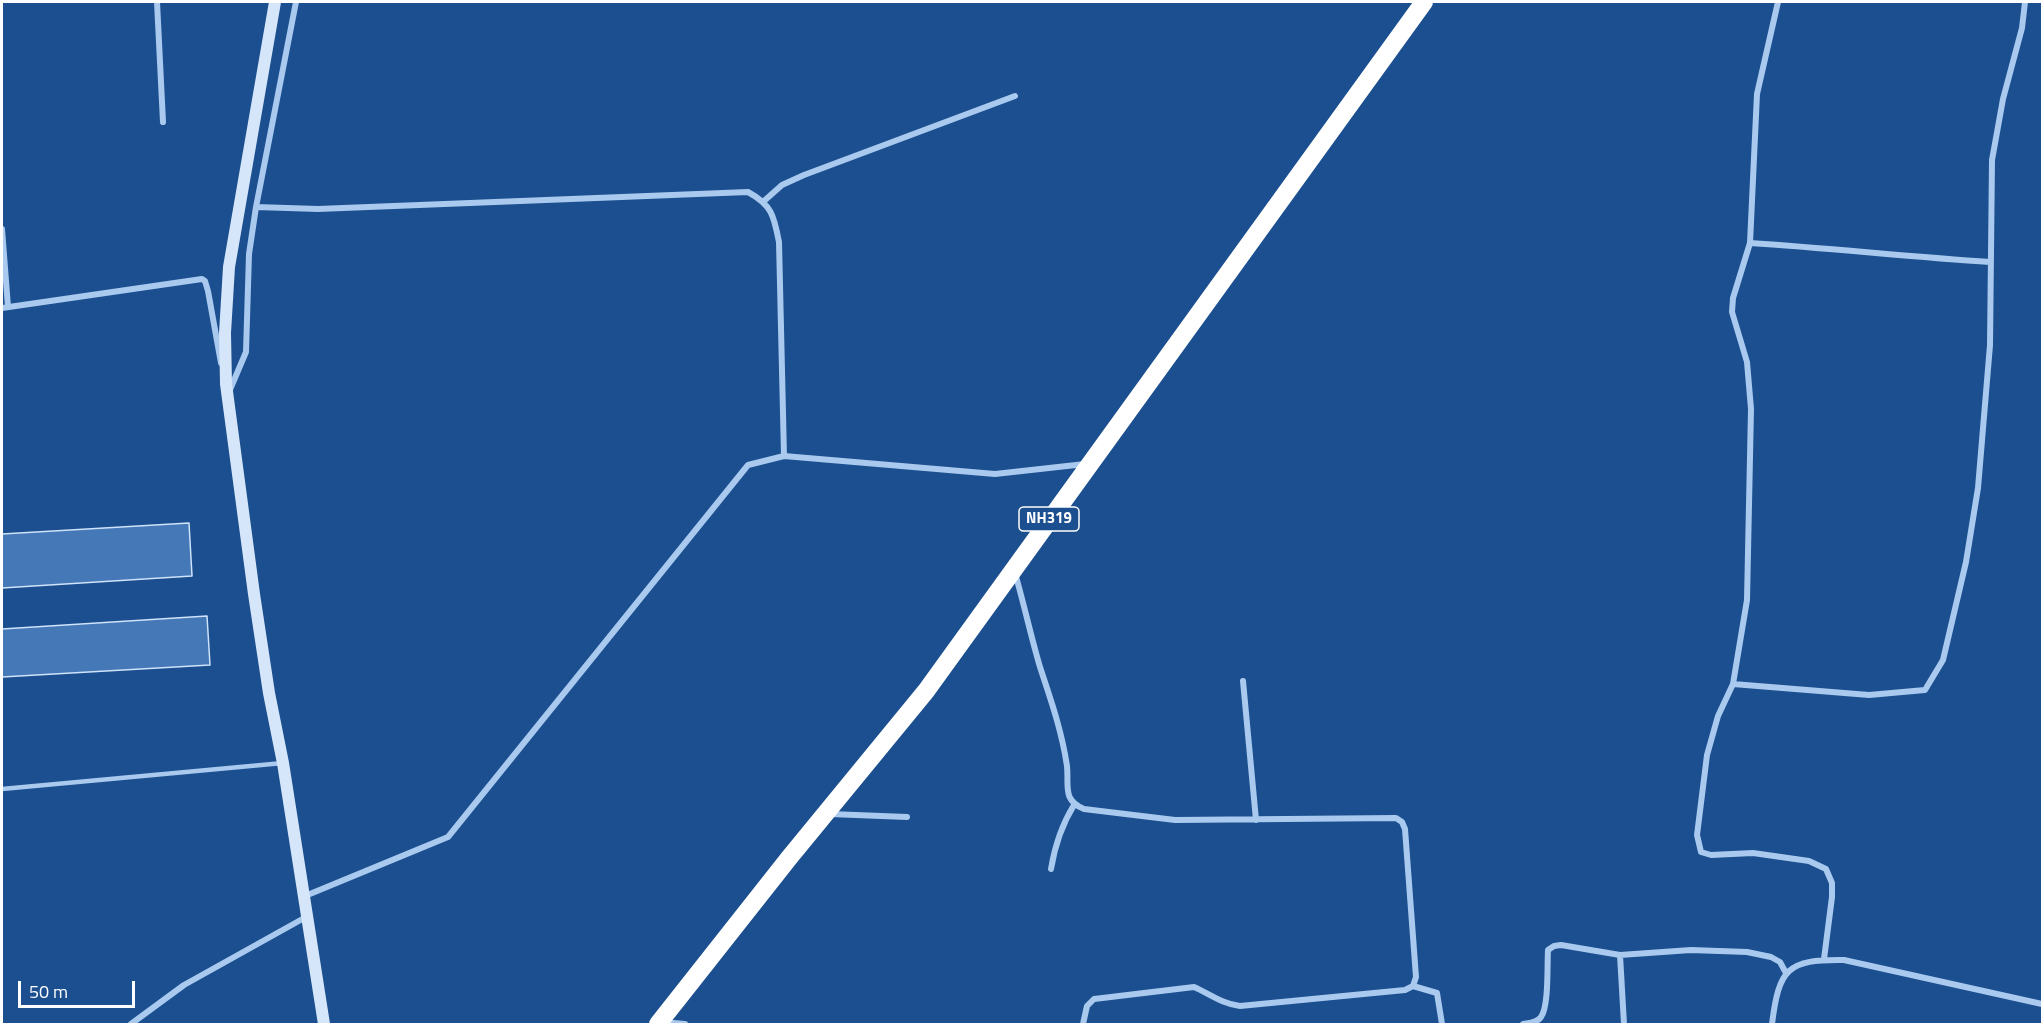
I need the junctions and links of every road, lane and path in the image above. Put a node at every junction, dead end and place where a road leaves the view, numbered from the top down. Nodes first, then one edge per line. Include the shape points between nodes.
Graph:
1 (157, 2) edge
2 (275, 2) edge
3 (296, 2) edge
4 (1424, 2) edge
5 (1778, 2) edge
6 (2025, 2) edge
7 (1015, 96) dead end
8 (163, 123) dead end
9 (764, 201) junction
10 (256, 207) junction
11 (2, 229) edge
12 (1750, 243) junction
13 (1990, 262) junction
14 (5, 308) edge
15 (227, 390) junction
16 (784, 456) junction
17 (1088, 464) junction
18 (1014, 570) junction
19 (1243, 681) dead end
20 (1733, 684) junction
21 (283, 763) junction
22 (2, 789) edge
23 (1074, 805) junction
24 (825, 813) junction
25 (907, 817) dead end
26 (1256, 820) junction
27 (1051, 870) dead end
28 (304, 896) junction
29 (306, 918) junction
30 (1620, 956) junction
31 (1824, 959) junction
32 (1786, 973) junction
33 (1413, 986) junction
34 (2043, 1004) edge
35 (659, 1023) edge
36 (131, 1024) edge
37 (324, 1024) edge
38 (685, 1024) edge
39 (1083, 1024) edge
40 (1442, 1024) edge
41 (1523, 1024) edge
42 (1624, 1024) edge
43 (1772, 1024) edge

1 - 8 street
2 - 15 street via 229,267
3 - 10 street
4 - 17 highway, NH319
5 - 12 street via 1757,94
6 - 13 street via 1992,160
7 - 9 street via 804,175 782,185
9 - 10 street via 748,192 318,209
9 - 16 street via 775,219 779,242
10 - 15 street via 249,254 246,352
11 - 14 street
12 - 13 street
12 - 20 street via 1732,312 1747,362 1751,409 1747,600
13 - 20 street via 1990,345 1978,488 1943,660 1925,690 1869,695
14 - 15 street via 202,279 208,291
15 - 21 street via 257,617
16 - 17 street via 995,474
16 - 28 street via 748,465 448,837
17 - 18 highway, NH319
18 - 23 street via 1056,715 1069,798
18 - 24 highway, NH319 via 926,691
19 - 26 street
20 - 31 street via 1718,716 1707,755 1698,835 1701,852 1753,853 1809,861 1826,870 1832,883 1832,897
21 - 22 lane
21 - 28 street
23 - 26 street via 1175,820
23 - 27 street via 1055,844
24 - 25 street
24 - 35 highway, NH319
26 - 33 street via 1396,818 1402,822 1416,977
28 - 29 street
29 - 36 street via 184,985
29 - 37 street
30 - 32 street via 1690,950 1747,952 1771,957 1780,962
30 - 41 street via 1561,945 1548,950 1542,1016 1538,1021
30 - 42 street
31 - 32 street via 1800,963
31 - 34 street via 1844,960
32 - 43 street via 1778,988
33 - 39 street via 1405,990 1240,1006 1221,1002 1194,987 1094,999 1087,1006
33 - 40 street via 1437,993
35 - 38 street

